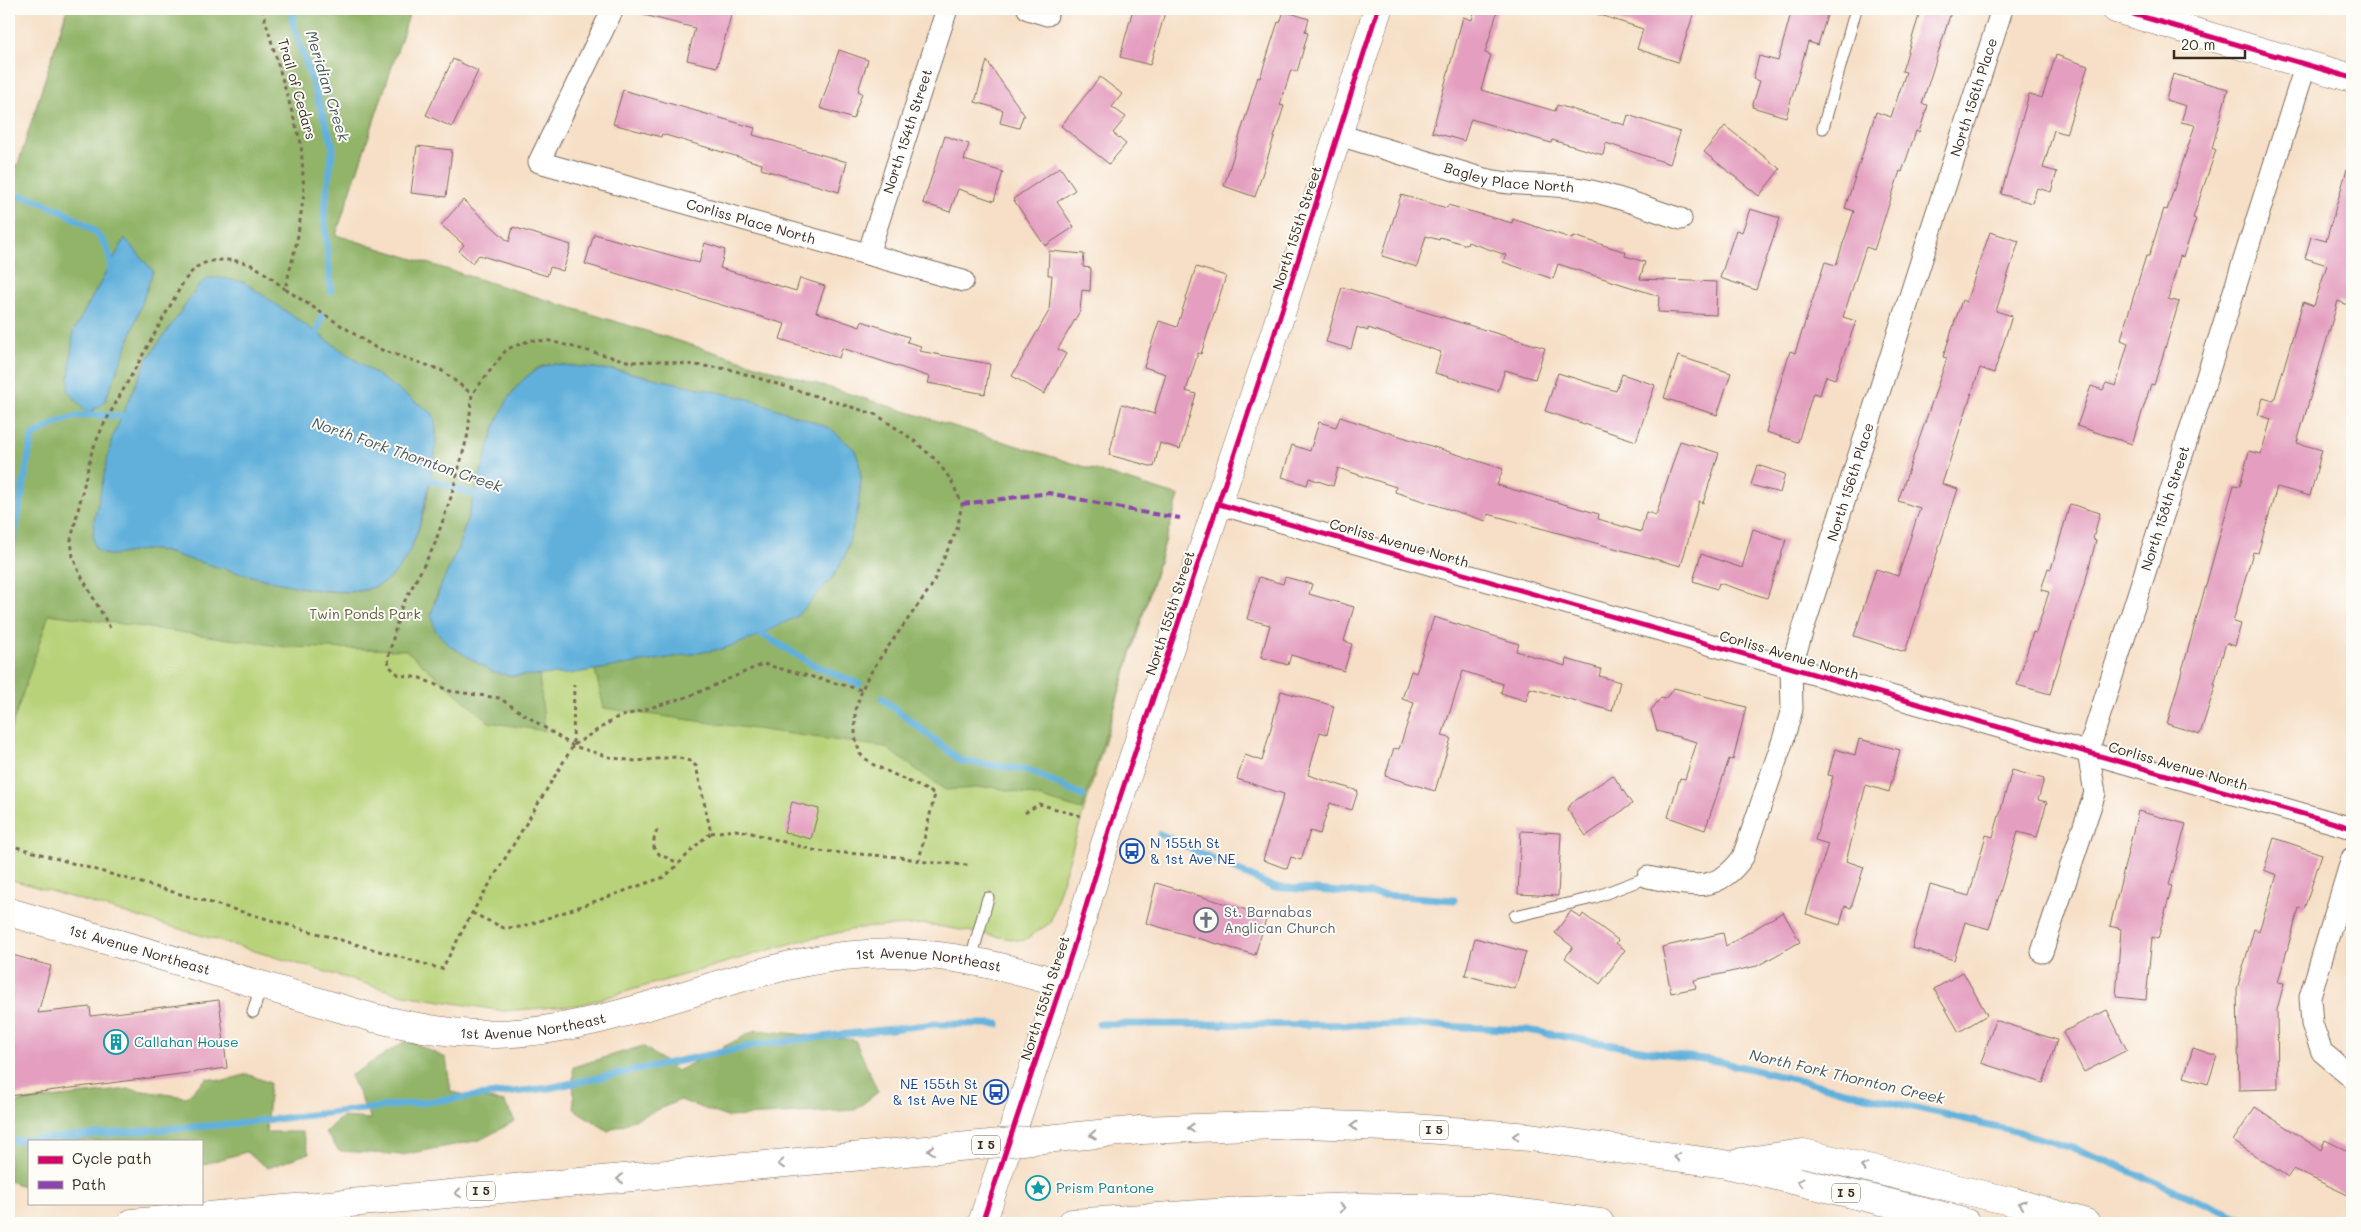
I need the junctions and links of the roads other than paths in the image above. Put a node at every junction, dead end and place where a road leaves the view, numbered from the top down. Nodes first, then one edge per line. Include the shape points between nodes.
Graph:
1 (613, 9) edge
2 (947, 9) edge
3 (1378, 9) edge
4 (1856, 9) edge
5 (2002, 9) edge
6 (2127, 10) edge
7 (2306, 64) junction
8 (2352, 78) edge
9 (1823, 128) dead end
10 (1339, 135) junction
11 (1681, 219) dead end
12 (868, 254) junction
13 (963, 281) dead end
14 (1219, 504) junction
15 (1791, 667) junction
16 (2088, 752) junction
17 (2352, 828) edge
18 (2352, 858) edge
19 (1648, 877) joint
20 (988, 898) dead end
21 (9, 912) edge
22 (1515, 916) dead end
23 (2042, 952) dead end
24 (971, 959) junction
25 (1062, 984) junction
26 (261, 986) junction
27 (253, 1012) dead end
28 (2352, 1077) edge
29 (1725, 1164) junction
30 (132, 1223) edge
31 (982, 1223) edge
32 (1072, 1223) edge
33 (1600, 1223) edge
34 (1966, 1223) edge
35 (2086, 1223) edge

1 - 12 street, Corliss Place North via 539,162
2 - 12 street, North 154th Street
3 - 10 main road, North 155th Street
4 - 9 lane
5 - 15 street, North 156th Place
6 - 7 main road
7 - 8 main road
7 - 16 street, North 158th Street
10 - 11 street, Bagley Place North via 1508,185 1584,189
10 - 14 main road, North 155th Street
12 - 13 street, Corliss Place North
14 - 15 street, Corliss Avenue North
14 - 25 main road, North 155th Street via 1111,824
15 - 16 street, Corliss Avenue North
15 - 19 street, North 156th Place via 1792,710 1743,857 1720,879 1703,886
16 - 17 street, Corliss Avenue North
16 - 23 street, North 158th Street via 2095,793
18 - 28 street via 2310,997 2312,1024 2322,1052
19 - 22 lane via 1593,898
20 - 24 lane
21 - 26 main road, 1st Avenue Northeast
24 - 25 main road, 1st Avenue Northeast
24 - 26 main road, 1st Avenue Northeast via 918,954 844,956 804,962 582,1022 499,1034 422,1029
25 - 31 main road, North 155th Street
26 - 27 lane
29 -> 30 main road, I 5, bridge via 1530,1137 1413,1128 1305,1124 1141,1130
34 -> 29 main road, I 5
35 -> 29 main road via 2014,1202 1803,1153
32 -> 33 main road via 1357,1207 1490,1209

